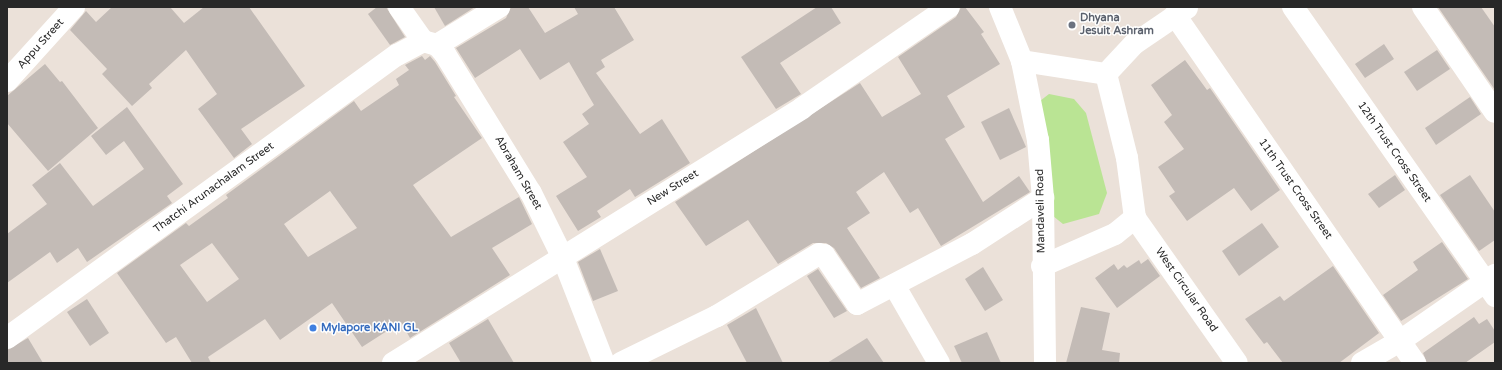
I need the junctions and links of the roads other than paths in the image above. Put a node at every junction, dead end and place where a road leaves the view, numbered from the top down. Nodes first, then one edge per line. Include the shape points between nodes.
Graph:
1 (74, 7) edge
2 (399, 7) edge
3 (499, 7) edge
4 (949, 7) edge
5 (1000, 7) edge
6 (1293, 7) edge
7 (1423, 7) edge
8 (1181, 11) edge
9 (430, 43) junction
10 (1022, 61) junction
11 (1106, 74) junction
12 (7, 81) edge
13 (1495, 112) edge
14 (1044, 198) junction
15 (1135, 218) junction
16 (563, 258) junction
17 (1042, 266) junction
18 (1492, 284) edge
19 (894, 285) junction
20 (7, 338) edge
21 (1400, 341) junction
22 (393, 363) edge
23 (604, 363) edge
24 (621, 363) edge
25 (939, 363) edge
26 (1045, 363) edge
27 (1237, 363) edge
28 (1362, 363) edge
29 (1415, 363) edge

1 - 12 street, Appu Street
2 - 9 street, Abraham Street
3 - 9 street, Thatchi Arunachalam Street
4 - 16 street, New Street via 802,108
5 - 10 street, Mandaveli Road
6 - 18 street, 12th Trust Cross Street
7 - 13 street
8 - 11 street via 1134,44
8 - 21 street, 11th Trust Cross Street
9 - 16 street, Abraham Street via 445,54 516,168
9 - 20 street, Thatchi Arunachalam Street via 397,55
10 - 11 street
10 - 14 street, Mandaveli Road via 1038,140
11 - 15 street via 1127,158
14 - 17 street, Mandaveli Road
14 - 19 street via 972,244
15 - 17 street via 1115,234
15 - 27 street, West Circular Road
16 - 22 street, New Street
16 - 23 street, Abraham Street
17 - 26 street, Mandaveli Road
18 - 21 street
19 - 24 street via 855,304 824,255 819,254 717,316
19 - 25 street
21 - 28 street
21 - 29 street, 11th Trust Cross Street

